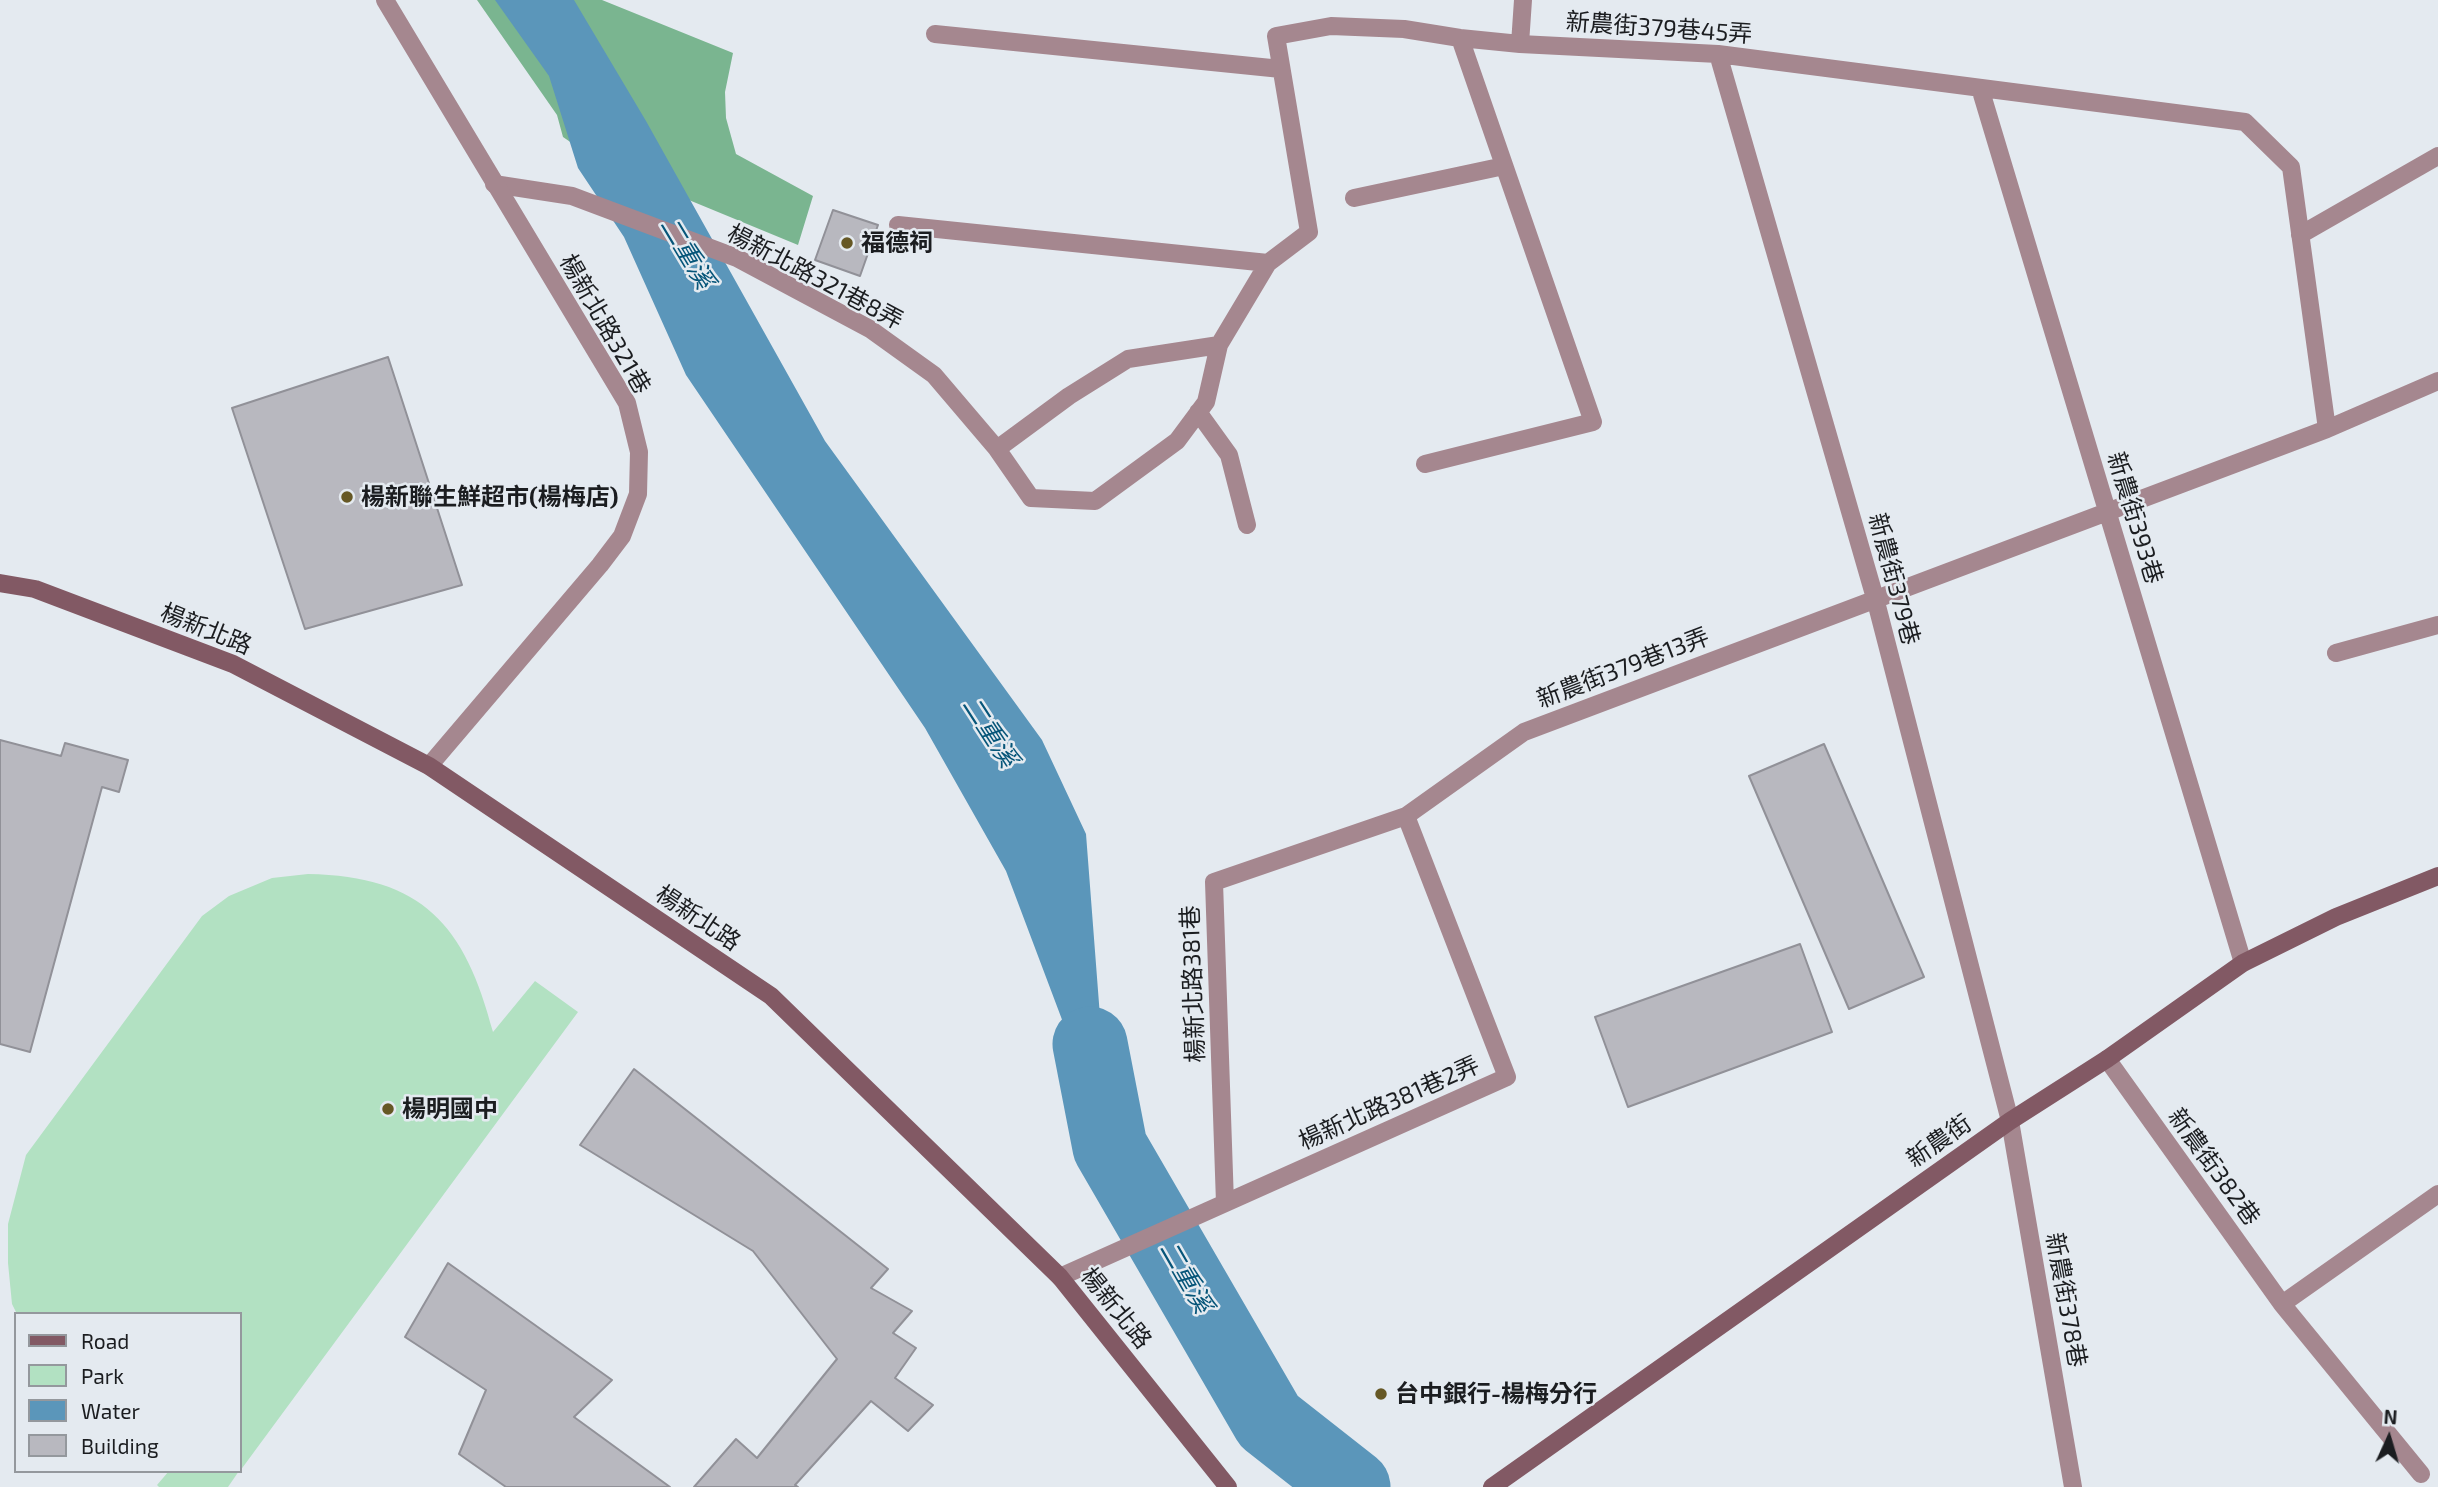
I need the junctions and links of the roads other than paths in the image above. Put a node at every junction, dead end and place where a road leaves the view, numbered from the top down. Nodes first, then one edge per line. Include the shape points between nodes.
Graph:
1 (385, 0) edge
2 (1523, 0) edge
3 (935, 34) dead end
4 (1460, 38) junction
5 (1520, 44) junction
6 (1718, 54) junction
7 (1281, 69) junction
8 (1980, 88) junction
9 (2438, 156) edge
10 (1504, 166) junction
11 (494, 184) junction
12 (1354, 198) dead end
13 (898, 225) dead end
14 (2300, 235) junction
15 (1268, 263) junction
16 (1219, 345) junction
17 (2438, 381) edge
18 (1198, 412) junction
19 (2327, 429) junction
20 (997, 449) junction
21 (1424, 464) dead end
22 (2107, 511) junction
23 (1247, 525) dead end
24 (0, 583) edge
25 (1875, 598) junction
26 (2438, 625) edge
27 (2336, 653) dead end
28 (429, 766) junction
29 (1406, 816) junction
30 (2438, 876) edge
31 (2243, 963) junction
32 (2107, 1059) junction
33 (2010, 1121) junction
34 (2438, 1194) edge
35 (1225, 1203) junction
36 (1060, 1277) junction
37 (2282, 1304) junction
38 (2421, 1474) dead end
39 (1228, 1487) edge
40 (1492, 1487) edge
41 (2073, 1487) edge

1 - 11 street, 楊新北路321巷
2 - 5 street
3 - 7 street
4 - 5 street, 新農街379巷45弄
4 - 7 street, 新農街379巷45弄 via 1404,29 1331,26 1276,37
4 - 10 street
5 - 6 street, 新農街379巷45弄
6 - 8 street, 新農街379巷45弄
6 - 25 street, 新農街379巷
7 - 15 street, 新農街379巷45弄 via 1309,232
8 - 14 street, 新農街379巷45弄 via 2245,122 2291,167
8 - 22 street, 新農街393巷
9 - 14 street
10 - 12 street
10 - 21 street via 1593,422
11 - 20 street, 楊新北路321巷8弄 via 572,196 737,258 870,329 934,375
11 - 28 street, 楊新北路321巷 via 626,403 639,452 638,494 615,546
13 - 15 street
14 - 19 street, 新農街379巷45弄
15 - 16 street, 新農街379巷45弄
16 - 18 street, 新農街379巷45弄 via 1206,402
16 - 20 street via 1128,359
17 - 19 street, 新農街379巷13弄
18 - 20 street, 新農街379巷45弄 via 1177,441 1095,501 1031,498
18 - 23 street via 1229,456
19 - 22 street, 新農街379巷13弄
22 - 25 street, 新農街379巷13弄
22 - 31 street, 新農街393巷
24 - 28 street, 楊新北路 via 35,589 233,664
25 - 29 street, 新農街379巷13弄 via 1524,732
25 - 33 street, 新農街379巷
26 - 27 street
28 - 36 street, 楊新北路 via 771,996
29 - 35 street, 楊新北路381巷 via 1214,882
29 - 35 street, 楊新北路381巷2弄 via 1507,1077
30 - 31 street, 新農街 via 2336,917
31 - 32 street, 新農街
32 - 33 street, 新農街
32 - 37 street, 新農街382巷
33 - 40 street, 新農街
33 - 41 street, 新農街378巷
34 - 37 street
35 - 36 street
36 - 39 street, 楊新北路
37 - 38 street, 新農街382巷

